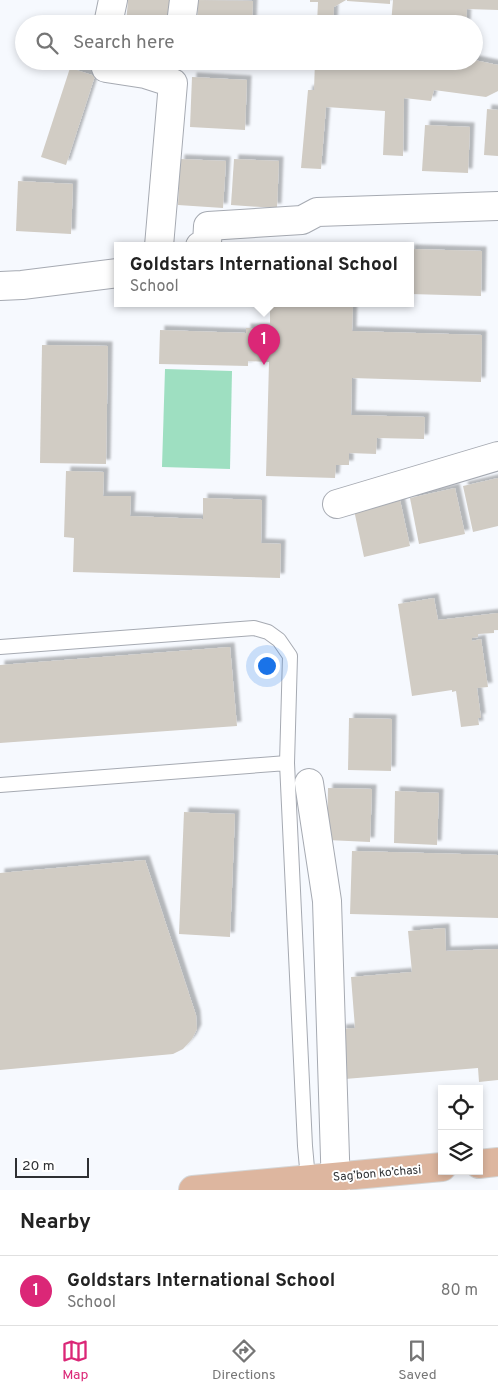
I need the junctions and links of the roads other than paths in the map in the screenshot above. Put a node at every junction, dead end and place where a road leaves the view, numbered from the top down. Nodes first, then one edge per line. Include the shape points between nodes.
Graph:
1 (113, 0) edge
2 (184, 0) edge
3 (110, 15) edge
4 (182, 15) edge
5 (119, 70) edge
6 (174, 72) edge
7 (498, 206) edge
8 (159, 242) edge
9 (207, 242) edge
10 (114, 274) edge
11 (0, 286) edge
12 (498, 456) edge
13 (337, 504) dead end
14 (0, 647) edge
15 (287, 763) junction
16 (309, 783) dead end
17 (0, 785) edge
18 (498, 1162) edge
19 (483, 1164) edge
20 (438, 1168) edge
21 (308, 1179) junction
22 (336, 1183) edge
23 (193, 1190) edge

1 - 3 street
2 - 4 street
5 - 6 street via 145,74
6 - 8 street
7 - 9 street via 316,212 302,220 208,226
10 - 11 street
12 - 13 street
14 - 15 lane via 254,628 268,632 279,640 290,656
15 - 17 lane
15 - 21 lane
16 - 22 street via 327,901
18 - 19 main road
20 - 22 main road, Sag’bon ko’chasi
21 - 22 main road, Sag’bon ko’chasi
21 - 23 main road, Sag’bon ko’chasi

